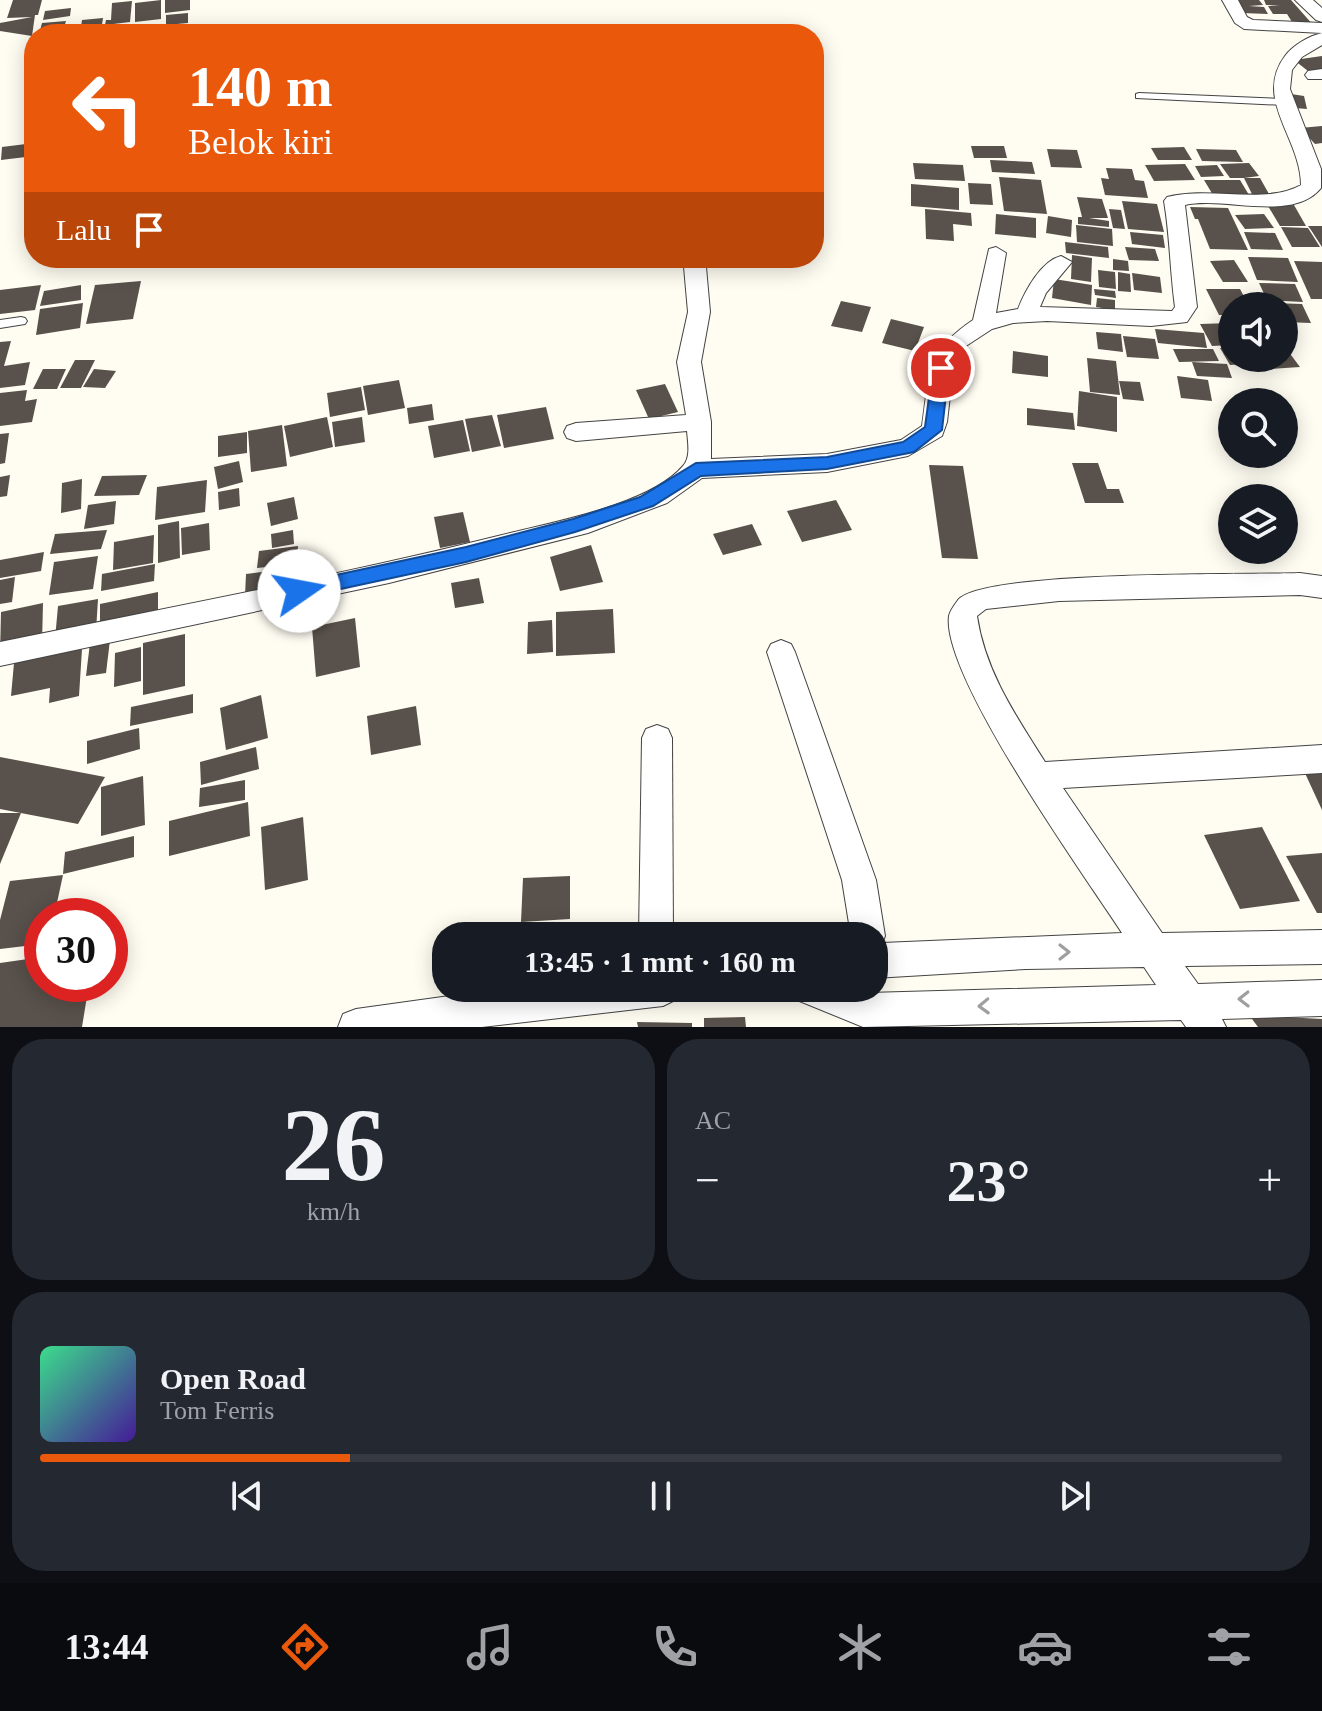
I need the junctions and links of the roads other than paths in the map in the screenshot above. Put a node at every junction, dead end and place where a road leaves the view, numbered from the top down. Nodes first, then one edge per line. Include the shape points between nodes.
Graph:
1 (1230, 0) edge
2 (1303, 0) edge
3 (1322, 17) edge
4 (1322, 28) edge
5 (1322, 38) edge
6 (1139, 96) dead end
7 (1285, 102) junction
8 (996, 253) dead end
9 (1061, 262) dead end
10 (695, 268) edge
11 (1026, 315) junction
12 (21, 321) dead end
13 (0, 324) edge
14 (983, 325) junction
15 (699, 422) junction
16 (576, 432) dead end
17 (696, 469) junction
18 (1322, 587) edge
19 (781, 652) dead end
20 (0, 654) edge
21 (657, 738) dead end
22 (1322, 759) edge
23 (1038, 776) junction
24 (656, 922) edge
25 (866, 922) edge
26 (1322, 947) edge
27 (1154, 951) junction
28 (888, 960) edge
29 (1322, 998) edge
30 (533, 1002) edge
31 (867, 1009) edge
32 (1198, 1014) edge
33 (356, 1027) edge

1 - 4 street via 1250,25
2 - 3 street
5 - 7 street via 1305,45 1289,63
6 - 7 lane
7 - 11 street via 1313,170 1311,188 1286,198 1174,201 1184,313 1156,320 1063,312
8 - 14 street
9 - 11 street via 1036,291
10 - 15 street via 699,312 689,362
11 - 14 street
12 - 13 lane
14 - 17 street via 948,356 939,379 933,430 908,447 827,463
15 - 16 street
15 - 17 street
17 - 20 street via 646,501 532,537
18 - 23 street via 1059,590 998,595 969,606 963,615 968,645 1006,726
19 - 25 street via 859,880
21 - 24 street
22 - 23 street
23 - 27 street
26 - 27 street
28 -> 27 street
27 - 32 street
29 -> 32 street
30 - 33 street
32 -> 31 street

